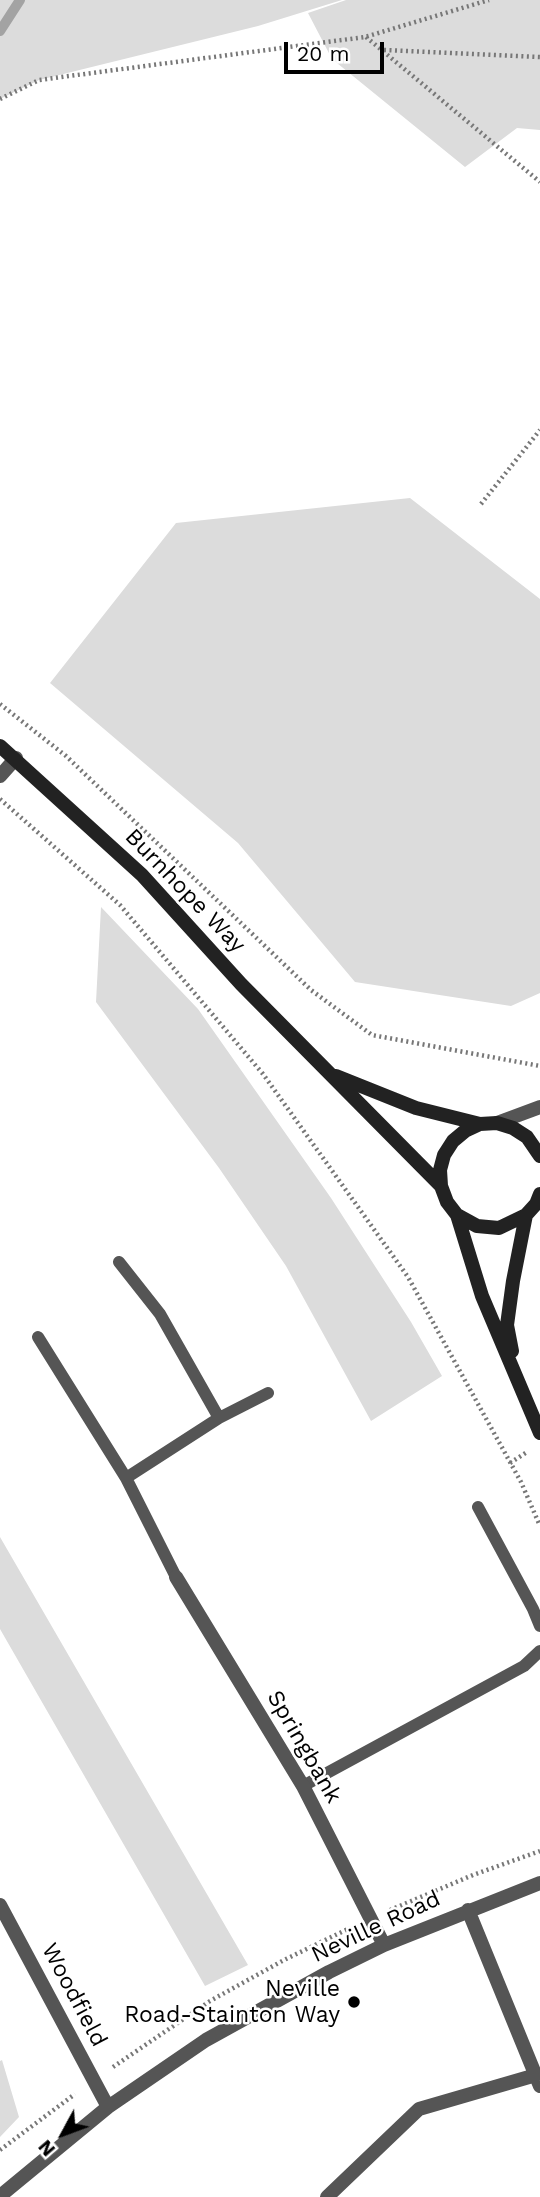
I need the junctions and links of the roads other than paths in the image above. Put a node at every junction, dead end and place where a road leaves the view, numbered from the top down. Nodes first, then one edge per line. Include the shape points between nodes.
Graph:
1 (0, 746) edge
2 (16, 758) junction
3 (0, 776) edge
4 (331, 1074) junction
5 (540, 1107) edge
6 (480, 1124) junction
7 (497, 1124) junction
8 (540, 1156) edge
9 (441, 1186) junction
10 (540, 1195) edge
11 (457, 1215) junction
12 (526, 1216) junction
13 (119, 1262) dead end
14 (38, 1337) dead end
15 (516, 1374) junction
16 (268, 1393) dead end
17 (219, 1418) junction
18 (540, 1433) edge
19 (126, 1478) junction
20 (478, 1507) dead end
21 (176, 1577) joint
22 (540, 1626) edge
23 (540, 1651) edge
24 (303, 1786) junction
25 (540, 1884) edge
26 (0, 1905) edge
27 (468, 1910) junction
28 (384, 1945) junction
29 (538, 2080) edge
30 (108, 2107) junction
31 (0, 2196) edge
32 (327, 2197) edge

1 - 2 main road, Burnhope Way
2 - 3 street
2 - 4 main road, Burnhope Way via 142,875
4 - 6 main road, Burnhope Way via 416,1108
4 - 9 main road, Burnhope Way
5 - 7 street
6 - 7 main road, Burnhope Way
6 - 9 main road via 465,1130 444,1155
7 - 8 main road via 527,1137
9 - 11 main road, Burnhope Way
10 - 12 main road
11 - 12 main road via 477,1226 499,1228
11 - 15 main road via 482,1296
12 - 15 main road via 507,1325
13 - 17 lane via 160,1314
14 - 19 lane
15 - 18 main road
16 - 17 lane
17 - 19 lane
19 - 21 lane
20 - 22 lane
21 - 24 street, Springbank
23 - 24 lane via 524,1666
24 - 28 street, Springbank
25 - 27 street, Neville Road
26 - 30 street, Woodfield
27 - 28 street, Neville Road
27 - 29 street
28 - 30 street, Neville Road via 206,2040
29 - 32 street via 419,2109
30 - 31 street, Neville Road

